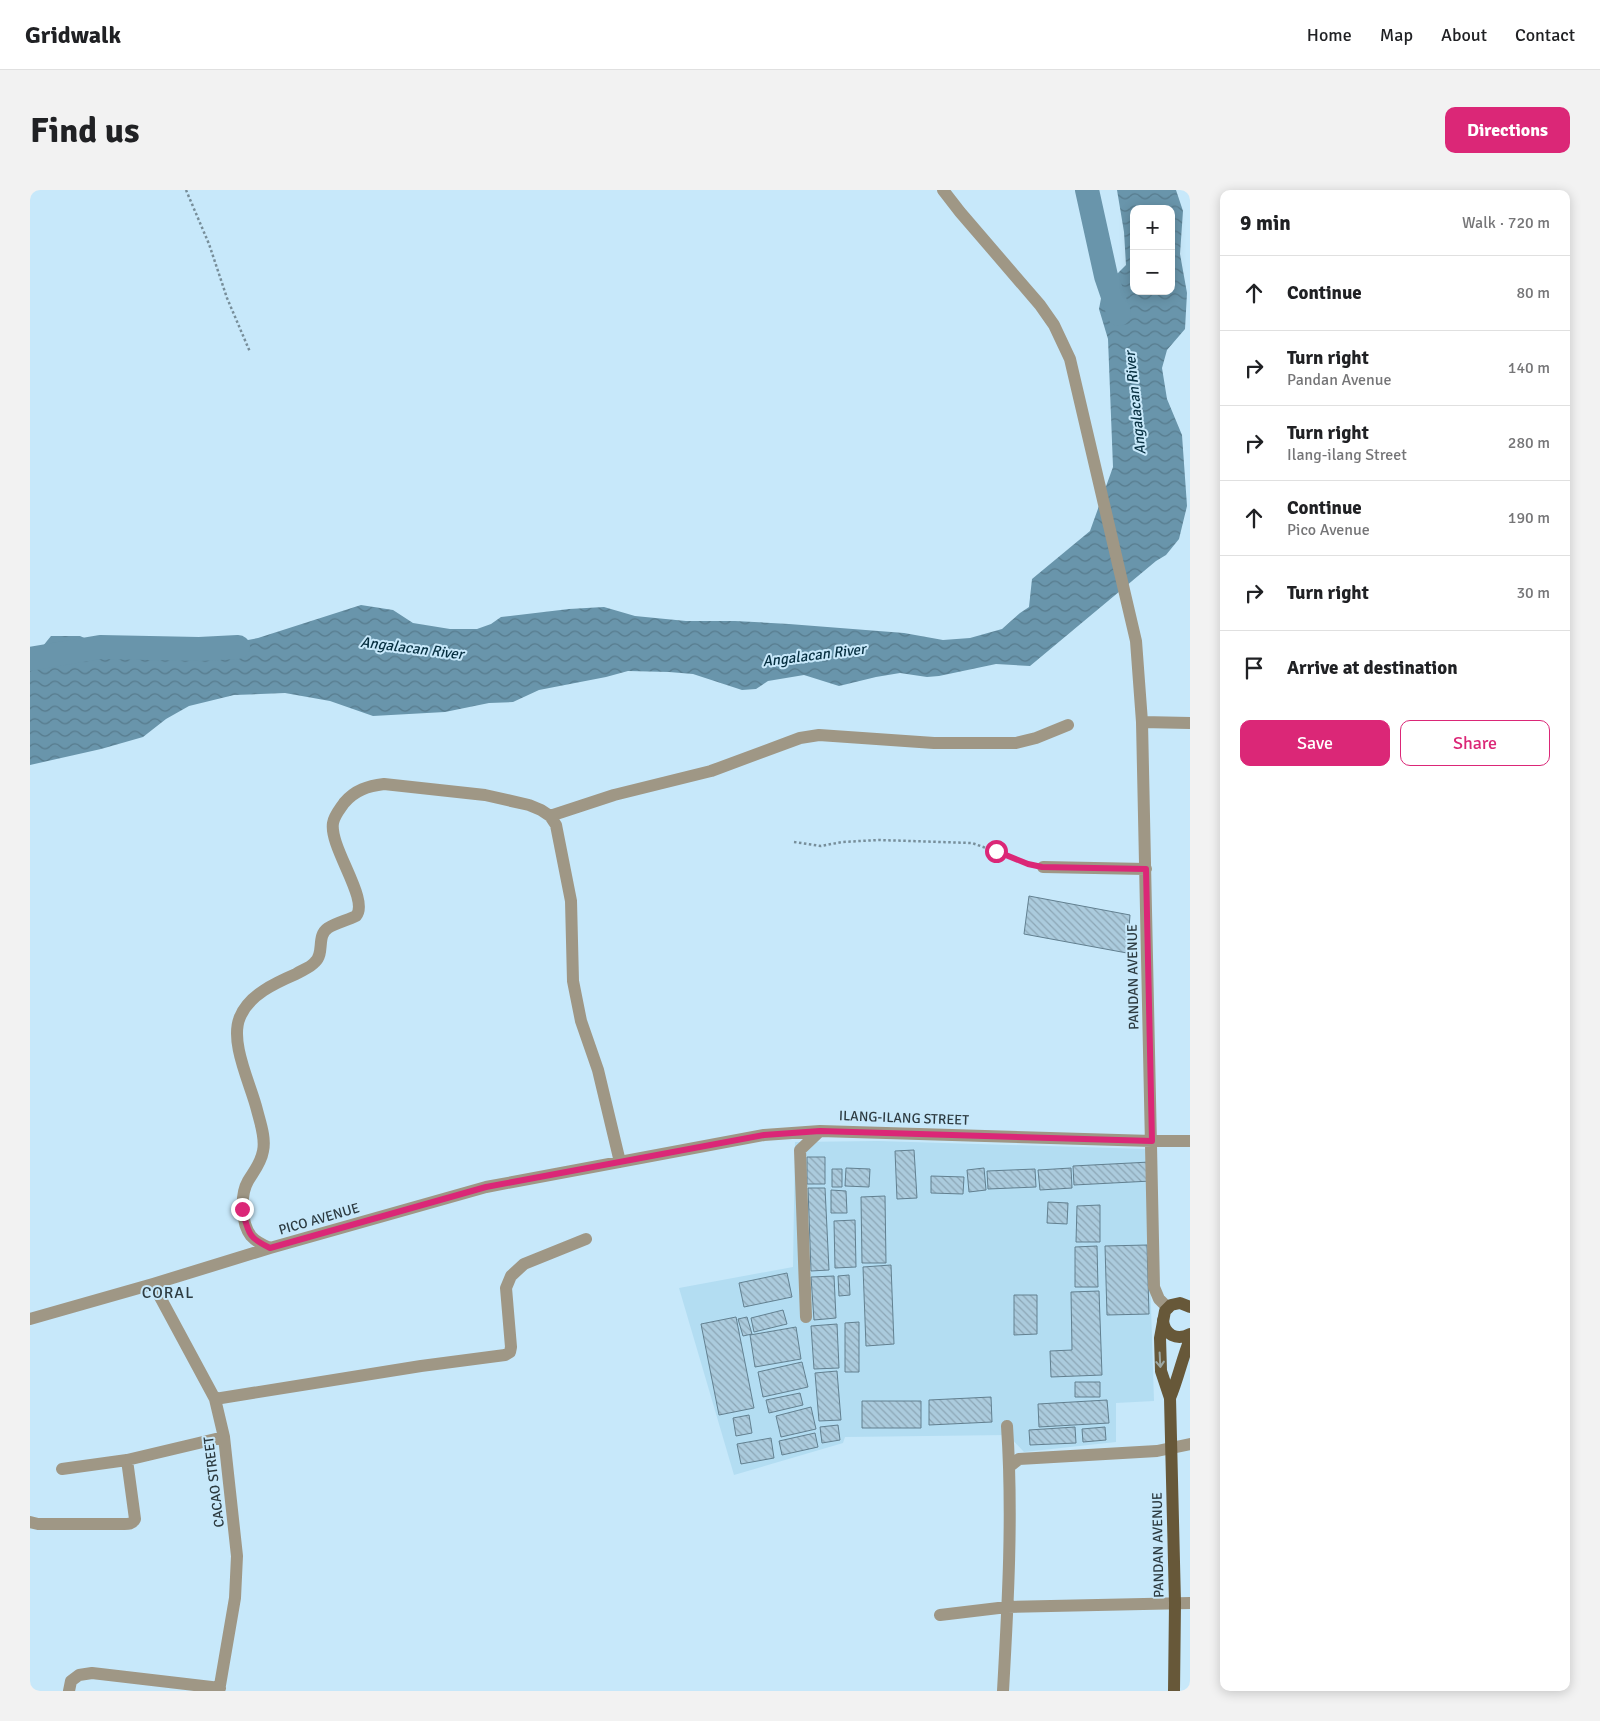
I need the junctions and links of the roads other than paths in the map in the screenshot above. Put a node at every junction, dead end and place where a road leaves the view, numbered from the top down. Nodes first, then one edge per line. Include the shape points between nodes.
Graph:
1 (944, 190) edge
2 (1142, 722) junction
3 (1190, 723) edge
4 (1068, 725) dead end
5 (550, 816) junction
6 (1042, 867) road end
7 (1146, 869) junction
8 (820, 1131) junction
9 (1152, 1141) junction
10 (1190, 1141) edge
11 (620, 1162) junction
12 (586, 1239) dead end
13 (270, 1248) junction
14 (153, 1284) junction
15 (1190, 1307) edge
16 (1165, 1314) junction
17 (806, 1317) dead end
18 (30, 1319) edge
19 (1190, 1334) edge
20 (1190, 1339) edge
21 (1170, 1398) junction
22 (215, 1399) junction
23 (1007, 1426) dead end
24 (224, 1437) junction
25 (1190, 1444) edge
26 (1171, 1448) junction
27 (127, 1460) junction
28 (1010, 1466) junction
29 (62, 1469) dead end
30 (30, 1522) edge
31 (1175, 1603) junction
32 (1190, 1603) edge
33 (1008, 1607) junction
34 (940, 1615) dead end
35 (219, 1690) edge
36 (69, 1691) edge
37 (1003, 1691) edge
38 (1174, 1691) edge

1 - 2 street, PANDAN AVENUE via 1040,305 1054,325 1070,359 1136,641
2 - 3 street
2 - 7 street, PANDAN AVENUE
4 - 5 street via 1016,743 934,743 809,736 711,771 614,795
5 - 11 street via 556,826 571,902 573,981 581,1021 598,1070
5 - 13 street via 529,805 485,795 384,784 368,786 350,796 340,808 333,822 332,834 353,884 359,913 328,928 321,939 317,961 254,998 240,1016 236,1029 264,1143 261,1160 247,1182 242,1209 250,1235
6 - 7 street
7 - 9 street, PANDAN AVENUE
8 - 9 street, ILANG-ILANG STREET
8 - 11 street, ILANG-ILANG STREET via 764,1135
8 - 17 street via 800,1150
9 - 10 street, ILANG-ILANG STREET
9 - 16 street, PANDAN AVENUE via 1154,1287
11 - 13 street, PICO AVENUE via 486,1187
12 - 22 street via 524,1264 511,1276 506,1288 511,1347 506,1355
13 - 14 street, PICO AVENUE
14 - 18 street, PICO AVENUE
14 - 22 street, CACAO STREET
15 - 16 main road via 1180,1303
16 - 19 main road, PANDAN AVENUE via 1164,1328 1174,1337 1183,1338
16 -> 21 main road, PANDAN AVENUE via 1160,1338 1161,1371
20 - 21 main road, PANDAN AVENUE
21 - 26 main road, PANDAN AVENUE
22 - 24 street, CACAO STREET
23 - 28 street
24 - 27 street
24 - 35 street, CACAO STREET via 237,1556 235,1598
25 - 26 street
26 - 28 street via 1019,1459
26 - 31 main road, PANDAN AVENUE
27 - 29 street
27 - 30 street via 133,1522
28 - 33 street
31 - 32 street
31 - 33 street
31 - 38 main road, PANDAN AVENUE
33 - 34 street
33 - 37 street
35 - 36 street via 92,1673 79,1675 72,1681

